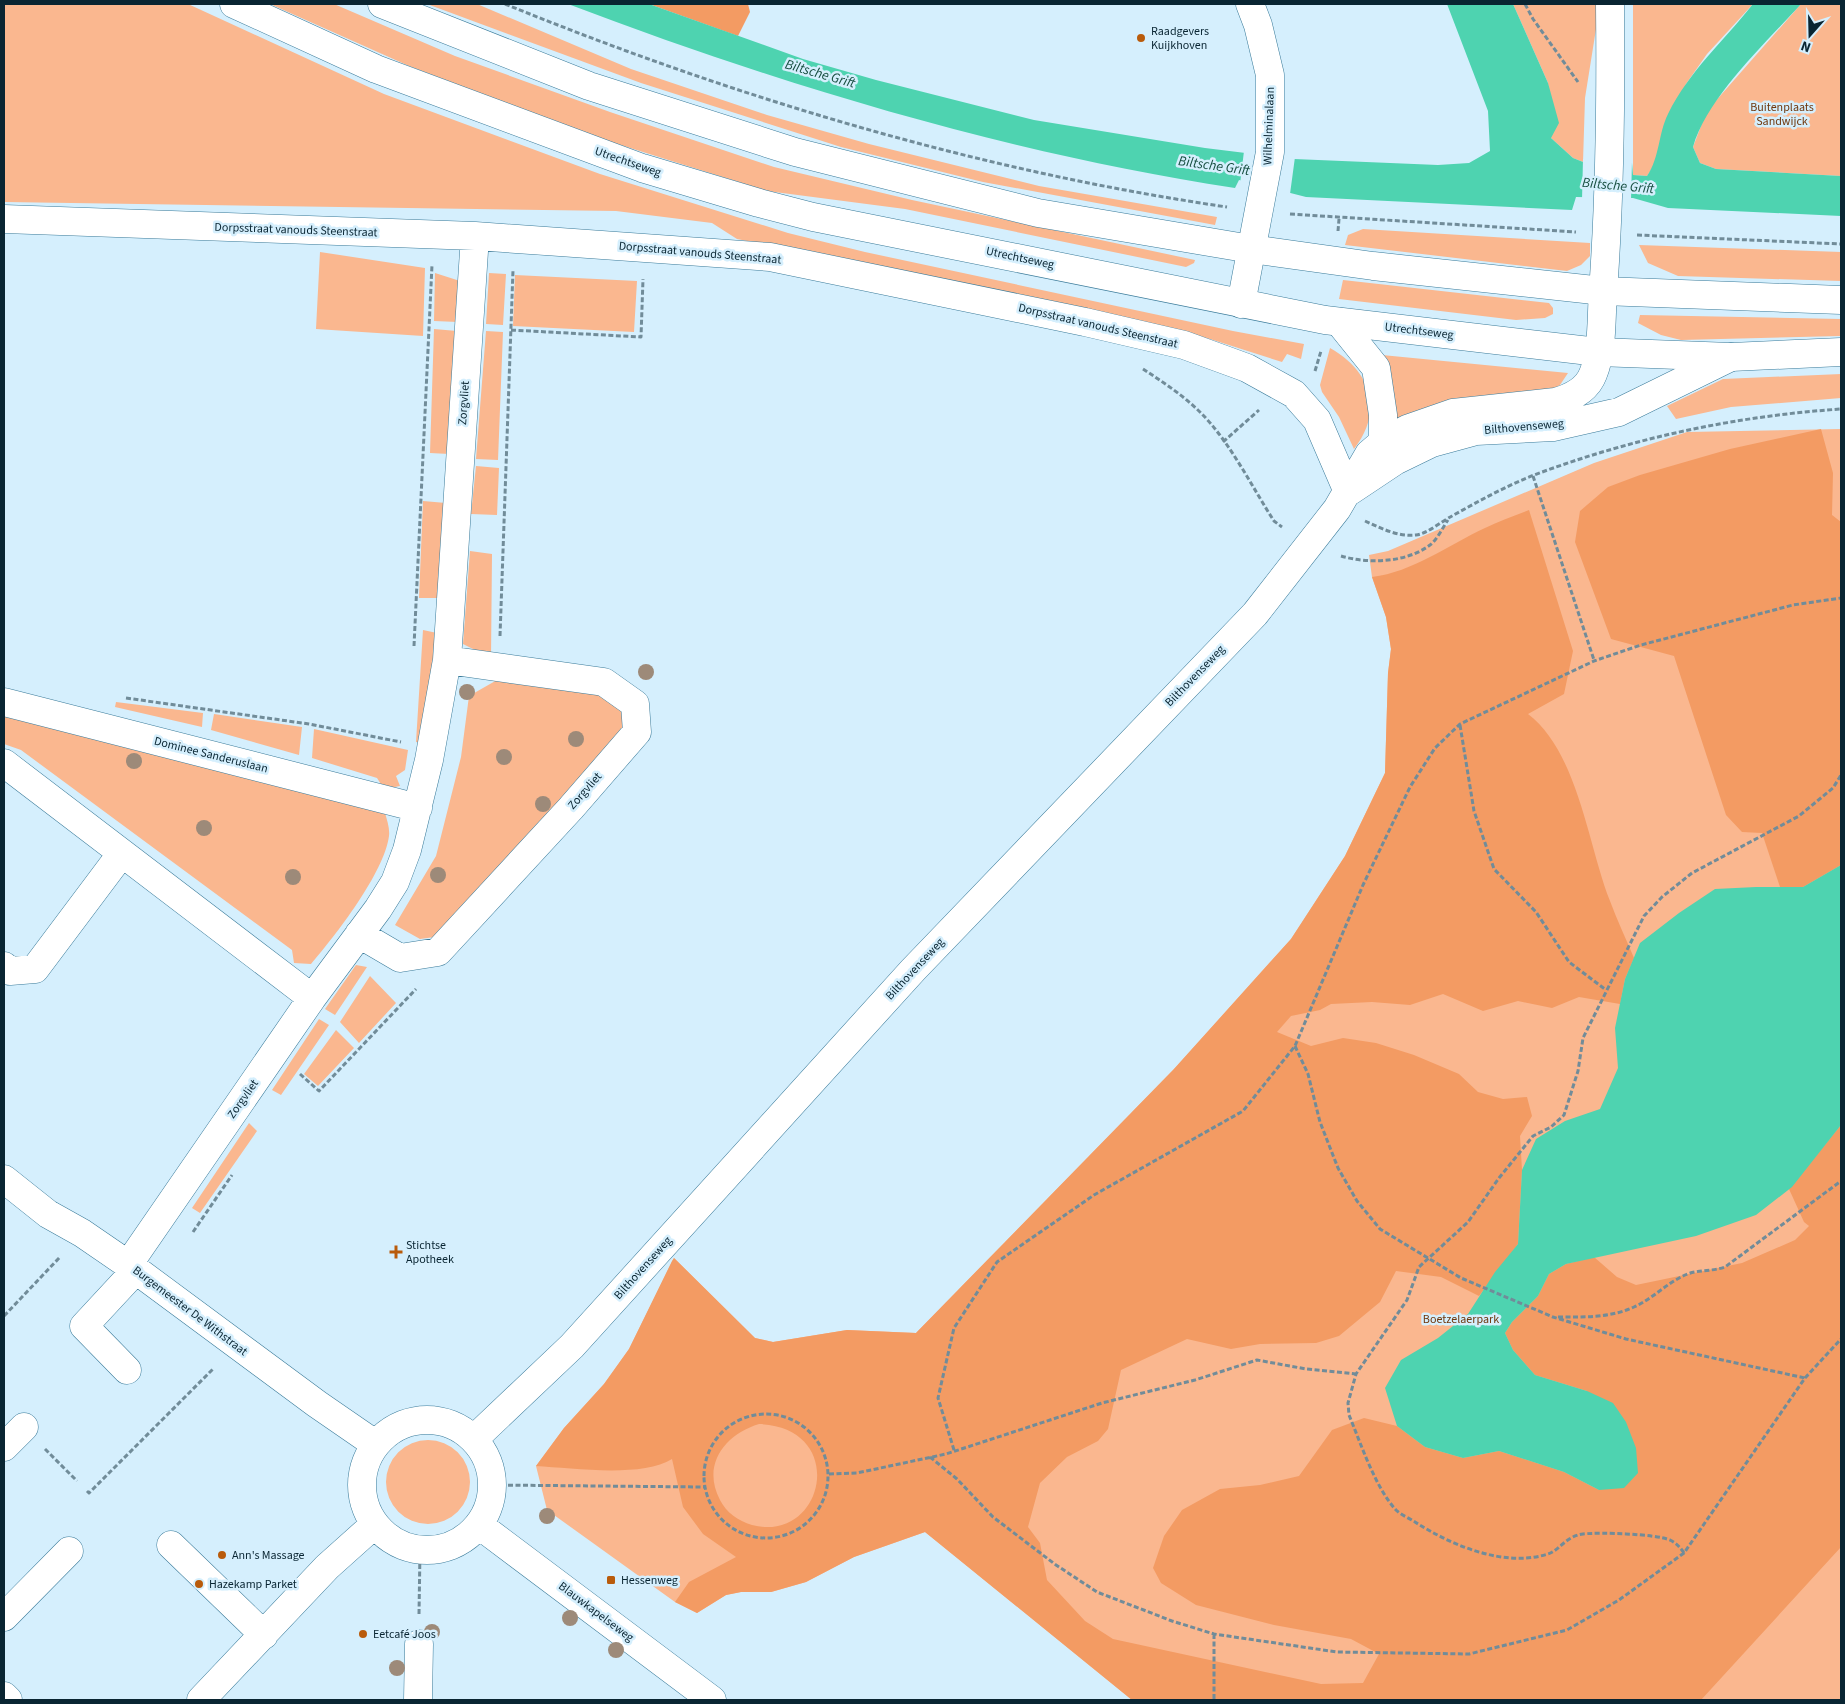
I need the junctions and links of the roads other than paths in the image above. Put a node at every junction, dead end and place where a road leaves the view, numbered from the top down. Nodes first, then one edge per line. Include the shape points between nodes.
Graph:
1 (234, 4) edge
2 (382, 4) edge
3 (1250, 4) edge
4 (1610, 4) edge
5 (4, 219) edge
6 (475, 236) junction
7 (1251, 249) junction
8 (1603, 291) junction
9 (1841, 300) edge
10 (1241, 304) junction
11 (1339, 322) junction
12 (1598, 352) junction
13 (1841, 352) edge
14 (1731, 357) junction
15 (1382, 442) junction
16 (1343, 501) junction
17 (446, 660) junction
18 (4, 702) edge
19 (4, 763) edge
20 (418, 808) junction
21 (122, 853) junction
22 (359, 934) junction
23 (4, 966) edge
24 (312, 998) junction
25 (4, 1179) edge
26 (132, 1267) junction
27 (127, 1370) dead end
28 (24, 1427) road end
29 (474, 1439) junction
30 (375, 1444) junction
31 (4, 1447) edge
32 (375, 1524) junction
33 (480, 1525) junction
34 (171, 1545) dead end
35 (70, 1551) dead end
36 (4, 1618) edge
37 (264, 1635) junction
38 (419, 1644) road end
39 (4, 1696) edge
40 (8, 1700) edge
41 (201, 1700) edge
42 (418, 1700) edge
43 (712, 1700) edge

1 - 10 street, Utrechtseweg via 376,69 642,168 750,201 813,217
2 - 7 street via 589,86 795,152 1038,214
3 - 7 street, Wilhelminalaan via 1270,75 1270,152
4 - 8 street, Bilthovenseweg via 1610,157
5 - 6 street, Dorpsstraat vanouds Steenstraat
6 - 16 street, Dorpsstraat vanouds Steenstraat via 770,257 1184,345 1247,368 1294,394 1317,420
6 - 17 street, Zorgvliet
7 - 8 street via 1334,262
7 - 10 street, Wilhelminalaan
8 - 9 street
8 - 12 street, Bilthovenseweg
10 - 11 street, Utrechtseweg
11 - 12 street, Utrechtseweg
11 - 15 street via 1376,368 1383,415
12 - 14 street, Utrechtseweg
12 - 15 street, Bilthovenseweg via 1594,374 1588,383 1567,399 1453,413
13 - 14 street, Utrechtseweg
14 - 16 street, Bilthovenseweg via 1619,412 1552,427 1476,432 1432,443 1394,461
15 - 16 street, Bilthovenseweg via 1369,454
16 - 29 street, Bilthovenseweg via 1256,614 914,970 572,1346
17 - 20 street, Zorgvliet
17 - 22 street, Zorgvliet via 604,682 635,704 638,732 438,952 400,958
18 - 20 street, Dominee Sanderuslaan
19 - 21 street
20 - 22 street, Zorgvliet via 395,882
21 - 23 street via 35,969 10,971
21 - 24 street
22 - 24 street, Zorgvliet
24 - 26 street, Zorgvliet
25 - 26 street, Burgemeester De Withstraat via 48,1214
26 - 27 street, Zorgvliet via 84,1326
26 - 30 street, Burgemeester De Withstraat
28 - 31 street
29 - 30 street via 460,1427 423,1419 405,1423
29 - 33 street via 491,1468 493,1485 489,1506
30 - 32 street via 362,1475 366,1509
32 - 33 street via 387,1537 403,1546 420,1550 437,1550 453,1545
32 - 37 street via 327,1567
33 - 43 street, Blauwkapelseweg
34 - 37 street
35 - 36 street
37 - 41 street
38 - 42 street
39 - 40 street

